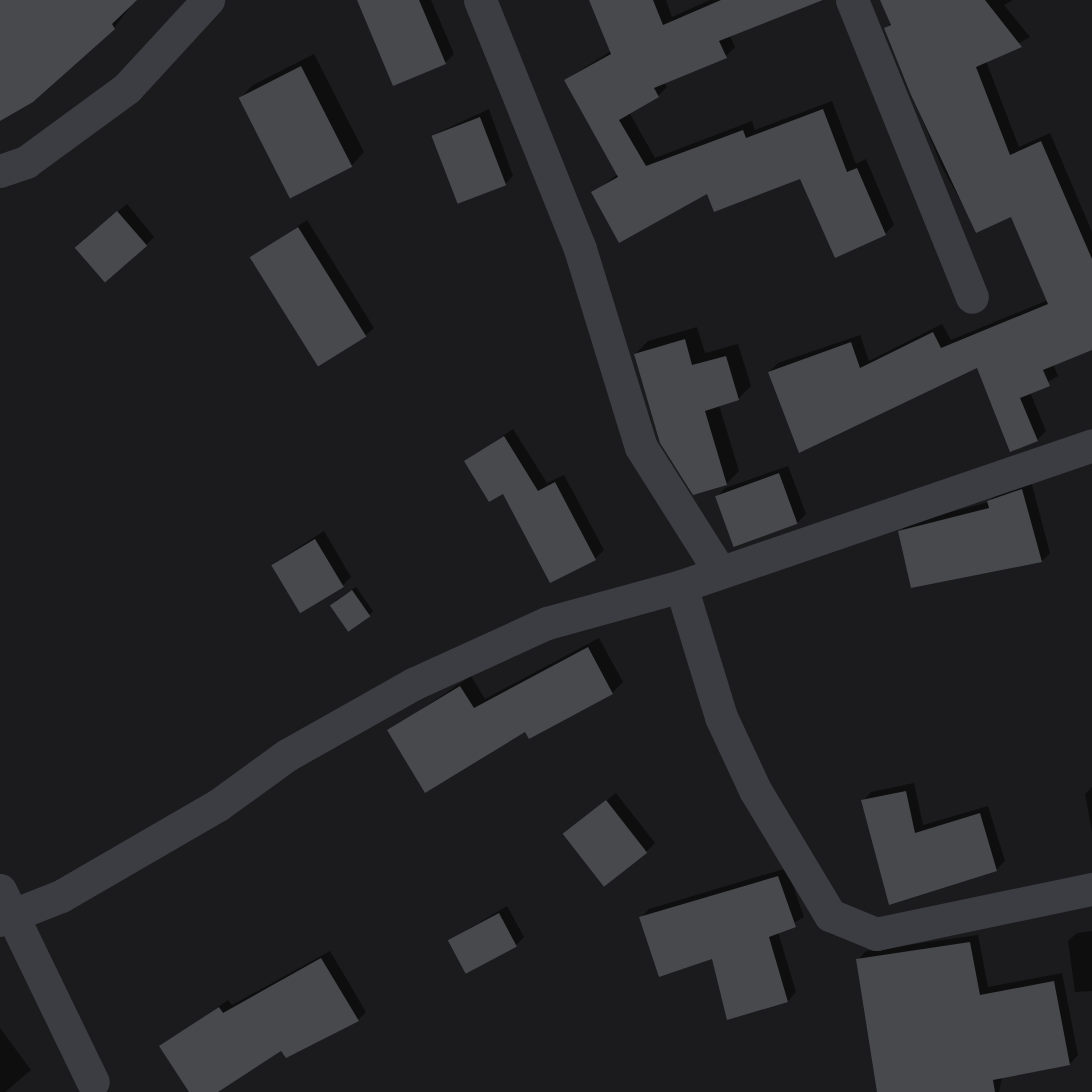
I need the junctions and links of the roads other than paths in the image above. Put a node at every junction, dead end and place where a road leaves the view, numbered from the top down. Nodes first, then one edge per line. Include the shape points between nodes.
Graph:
1 (208, 0) edge
2 (480, 0) edge
3 (852, 0) edge
4 (0, 171) edge
5 (972, 297) dead end
6 (1092, 445) edge
7 (720, 572) junction
8 (681, 585) junction
9 (1092, 889) edge
10 (4, 908) edge
11 (93, 1082) dead end

1 - 4 street via 127,88 26,162
2 - 7 street via 580,249 641,447
3 - 5 street
6 - 7 street
7 - 8 street
8 - 9 street via 721,717 755,790 830,915 876,934
8 - 10 street via 547,623 413,684 287,754 218,805 61,896
10 - 11 street

